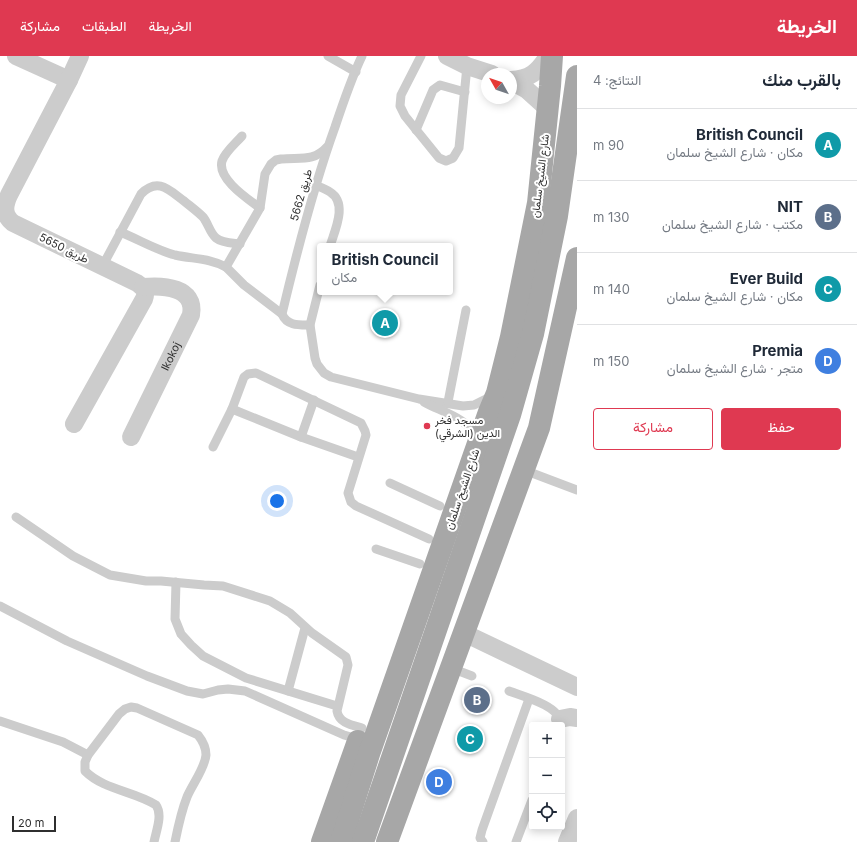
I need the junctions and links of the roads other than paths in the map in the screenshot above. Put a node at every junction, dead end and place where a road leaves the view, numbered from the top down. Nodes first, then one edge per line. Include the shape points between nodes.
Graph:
1 (16, 56) edge
2 (80, 56) edge
3 (328, 56) edge
4 (362, 56) edge
5 (421, 56) edge
6 (448, 56) edge
7 (548, 56) edge
8 (552, 56) edge
9 (467, 66) junction
10 (481, 70) edge
11 (356, 72) junction
12 (577, 76) edge
13 (517, 79) edge
14 (68, 80) junction
15 (517, 84) edge
16 (465, 92) junction
17 (547, 108) junction
18 (416, 130) junction
19 (242, 136) dead end
20 (328, 146) junction
21 (315, 185) junction
22 (260, 208) junction
23 (3, 215) edge
24 (120, 232) junction
25 (331, 243) edge
26 (240, 244) junction
27 (577, 258) edge
28 (102, 267) junction
29 (226, 267) junction
30 (143, 287) junction
31 (317, 295) edge
32 (466, 310) dead end
33 (282, 314) junction
34 (310, 324) junction
35 (497, 393) junction
36 (419, 399) junction
37 (314, 400) junction
38 (448, 402) junction
39 (232, 409) junction
40 (510, 415) junction
41 (74, 424) dead end
42 (539, 428) junction
43 (131, 437) dead end
44 (301, 437) junction
45 (479, 441) junction
46 (213, 447) dead end
47 (358, 457) junction
48 (524, 470) junction
49 (467, 474) junction
50 (390, 483) dead end
51 (577, 490) edge
52 (440, 506) junction
53 (16, 517) dead end
54 (429, 539) junction
55 (376, 549) dead end
56 (420, 564) junction
57 (176, 582) junction
58 (0, 606) edge
59 (305, 628) junction
60 (464, 634) junction
61 (451, 668) junction
62 (472, 676) dead end
63 (577, 686) edge
64 (288, 691) junction
65 (509, 691) dead end
66 (529, 699) junction
67 (337, 706) junction
68 (0, 721) edge
69 (566, 721) edge
70 (360, 734) junction
71 (88, 755) junction
72 (529, 808) edge
73 (577, 818) edge
74 (154, 842) edge
75 (175, 842) edge
76 (322, 842) edge
77 (341, 842) edge
78 (363, 842) edge
79 (388, 842) edge
80 (483, 842) edge
81 (516, 842) edge
82 (567, 842) edge

1 - 14 street
2 - 14 street, طريق 5650
3 - 11 lane
4 - 11 lane, طريق 5662
5 - 18 lane via 400,101 401,111
6 - 9 street
7 - 13 street via 541,68 532,75
8 - 17 main road, شارع الشيخ سلمان
9 - 10 street
9 - 16 lane
11 - 20 lane, طريق 5662
12 - 40 main road, شارع الشيخ سلمان via 558,216 533,334
14 - 23 street, طريق 5650 via 5,203
15 - 17 street
16 - 18 lane via 436,87
16 - 18 lane via 459,148 453,158 446,161 439,158
17 - 35 main road, شارع الشيخ سلمان via 538,204
19 - 22 lane via 222,160 222,168 233,186
20 - 21 lane, طريق 5662
20 - 22 lane via 314,157 281,159 271,164 265,174
21 - 25 lane via 333,194 339,204 339,214
21 - 33 lane, طريق 5662
22 - 26 lane
23 - 28 street, طريق 5650 via 13,223
24 - 26 lane via 141,194 150,187 162,186 203,216 216,237
24 - 28 lane
24 - 29 lane via 167,252 217,262
26 - 29 lane
27 - 42 main road
28 - 30 street, طريق 5650
29 - 33 lane via 244,285
30 - 41 street via 146,294 144,299
30 - 43 street, lkokoj via 167,286 186,294 192,307 191,315
31 - 34 lane
32 - 38 lane
33 - 34 lane via 293,324
34 - 36 lane via 315,358 324,373 337,380
35 - 38 lane via 474,405 462,406
35 - 45 main road, شارع الشيخ سلمان
36 - 38 lane
36 - 45 lane via 464,422
37 - 39 lane via 252,373 244,377
37 - 44 lane
37 - 47 lane via 357,420 364,426 366,435
39 - 44 lane
39 - 46 lane
40 - 42 main road
40 - 78 main road, شارع الشيخ سلمان
42 - 48 main road
44 - 47 lane
45 - 49 main road, شارع الشيخ سلمان
47 - 54 lane via 348,493 351,502
48 - 51 lane
48 - 60 main road
49 - 52 main road via 450,490
49 - 77 main road, شارع الشيخ سلمان via 370,751
50 - 52 lane
52 - 54 main road
53 - 57 lane via 73,556 110,575 146,581
54 - 56 main road
55 - 56 lane
56 - 70 main road
57 - 59 lane via 223,586 270,601 290,613
57 - 64 lane via 175,619 181,634 191,645 203,656 238,674
58 - 70 lane via 67,641 154,679 195,693 204,694 228,689 245,691 344,735
59 - 64 lane
59 - 67 lane via 343,654 348,661
60 - 61 main road
60 - 63 street
61 - 62 lane
61 - 79 main road
64 - 67 lane
65 - 66 lane
66 - 69 lane via 555,711
66 - 80 lane via 482,830 480,838
67 - 70 lane via 338,715 342,720
68 - 71 lane via 63,742
70 - 76 main road
71 - 74 lane via 85,771 89,775 104,784 156,805 159,815
71 - 75 lane via 119,714 131,707 198,735 205,750 205,758 187,797
72 - 81 lane
73 - 82 street

